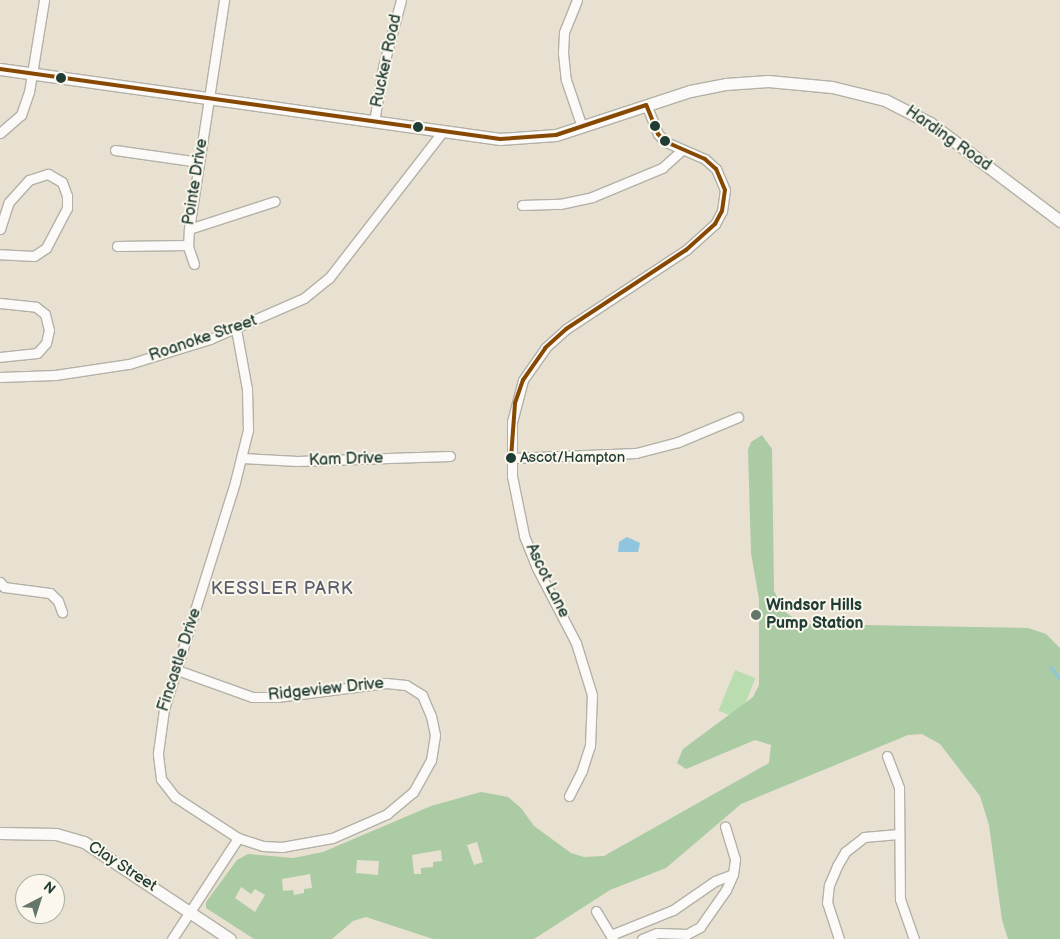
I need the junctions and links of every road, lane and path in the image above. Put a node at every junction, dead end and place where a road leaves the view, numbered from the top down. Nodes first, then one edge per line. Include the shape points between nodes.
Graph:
1 (44, 0) edge
2 (224, 0) edge
3 (402, 0) edge
4 (577, 0) edge
5 (0, 69) edge
6 (34, 74) junction
7 (209, 100) junction
8 (646, 105) junction
9 (374, 122) junction
10 (582, 127) junction
11 (443, 131) junction
12 (0, 133) edge
13 (115, 150) dead end
14 (682, 151) junction
15 (199, 162) junction
16 (275, 202) dead end
17 (522, 205) dead end
18 (1060, 221) edge
19 (0, 229) edge
20 (189, 229) junction
21 (188, 245) junction
22 (117, 246) dead end
23 (0, 254) edge
24 (194, 264) dead end
25 (0, 303) edge
26 (236, 330) junction
27 (0, 357) edge
28 (0, 377) edge
29 (738, 417) dead end
30 (450, 456) dead end
31 (242, 458) junction
32 (511, 458) junction
33 (0, 582) edge
34 (62, 612) dead end
35 (177, 670) junction
36 (887, 756) dead end
37 (568, 796) dead end
38 (725, 826) dead end
39 (0, 833) edge
40 (898, 834) junction
41 (238, 838) junction
42 (733, 874) junction
43 (596, 911) dead end
44 (190, 912) junction
45 (612, 937) edge
46 (172, 939) edge
47 (230, 939) edge
48 (642, 939) edge
49 (839, 939) edge
50 (914, 939) edge

1 - 6 street
2 - 7 street, Pointe Drive
3 - 9 street, Rucker Road via 383,67
4 - 10 street via 564,33 563,53 566,80
5 - 6 main road, Harding Road
6 - 7 main road, Harding Road
6 - 12 street via 21,115
7 - 9 main road, Harding Road
7 - 15 street, Pointe Drive
8 - 10 main road, Harding Road
8 - 14 street, Ascot Lane via 658,134
8 - 18 main road, Harding Road via 705,87 757,82 832,87 885,100 930,123
9 - 11 main road, Harding Road
10 - 11 main road, Harding Road via 556,135 517,139
11 - 26 street, Roanoke Street via 330,278 298,302
13 - 15 street
14 - 17 street via 662,168 592,196 560,204
14 - 32 street, Ascot Lane via 705,159 720,176 725,196 718,220 686,250 566,329 545,348 527,374 515,403
15 - 20 street, Pointe Drive
16 - 20 street
19 - 23 street via 9,202 29,180 48,174 62,182 68,196 67,208 46,248 34,256
20 - 21 street, Pointe Drive
21 - 22 street
21 - 24 street, Pointe Drive
25 - 27 street via 36,307 45,314 49,330 46,344 37,353
26 - 28 street, Roanoke Street via 129,364 55,374
26 - 31 street, Fincastle Drive via 249,404
29 - 32 street via 672,444 636,453
30 - 31 street, Kam Drive via 297,461
31 - 35 street, Fincastle Drive
32 - 37 street, Ascot Lane via 524,535 537,568 576,643 592,695 590,746
33 - 34 street via 4,587 50,593
35 - 41 street, Fincastle Drive via 161,721 158,753 162,779 175,797
35 - 41 street, Ridgeview Drive via 237,693 264,698 398,683 418,691 426,704 435,735 431,760 422,781 399,806 363,826 313,842 270,847
36 - 40 street via 899,788
38 - 42 street via 735,859
39 - 44 main road, Clay Street via 56,834 84,842
40 - 49 street via 864,837 845,852 837,866 829,885 827,903
40 - 50 street via 900,899
41 - 44 street
42 - 45 street via 715,881 673,910
42 - 48 street via 726,890 700,927 687,934 657,933
43 - 45 street
44 - 46 street
44 - 47 main road, Clay Street

